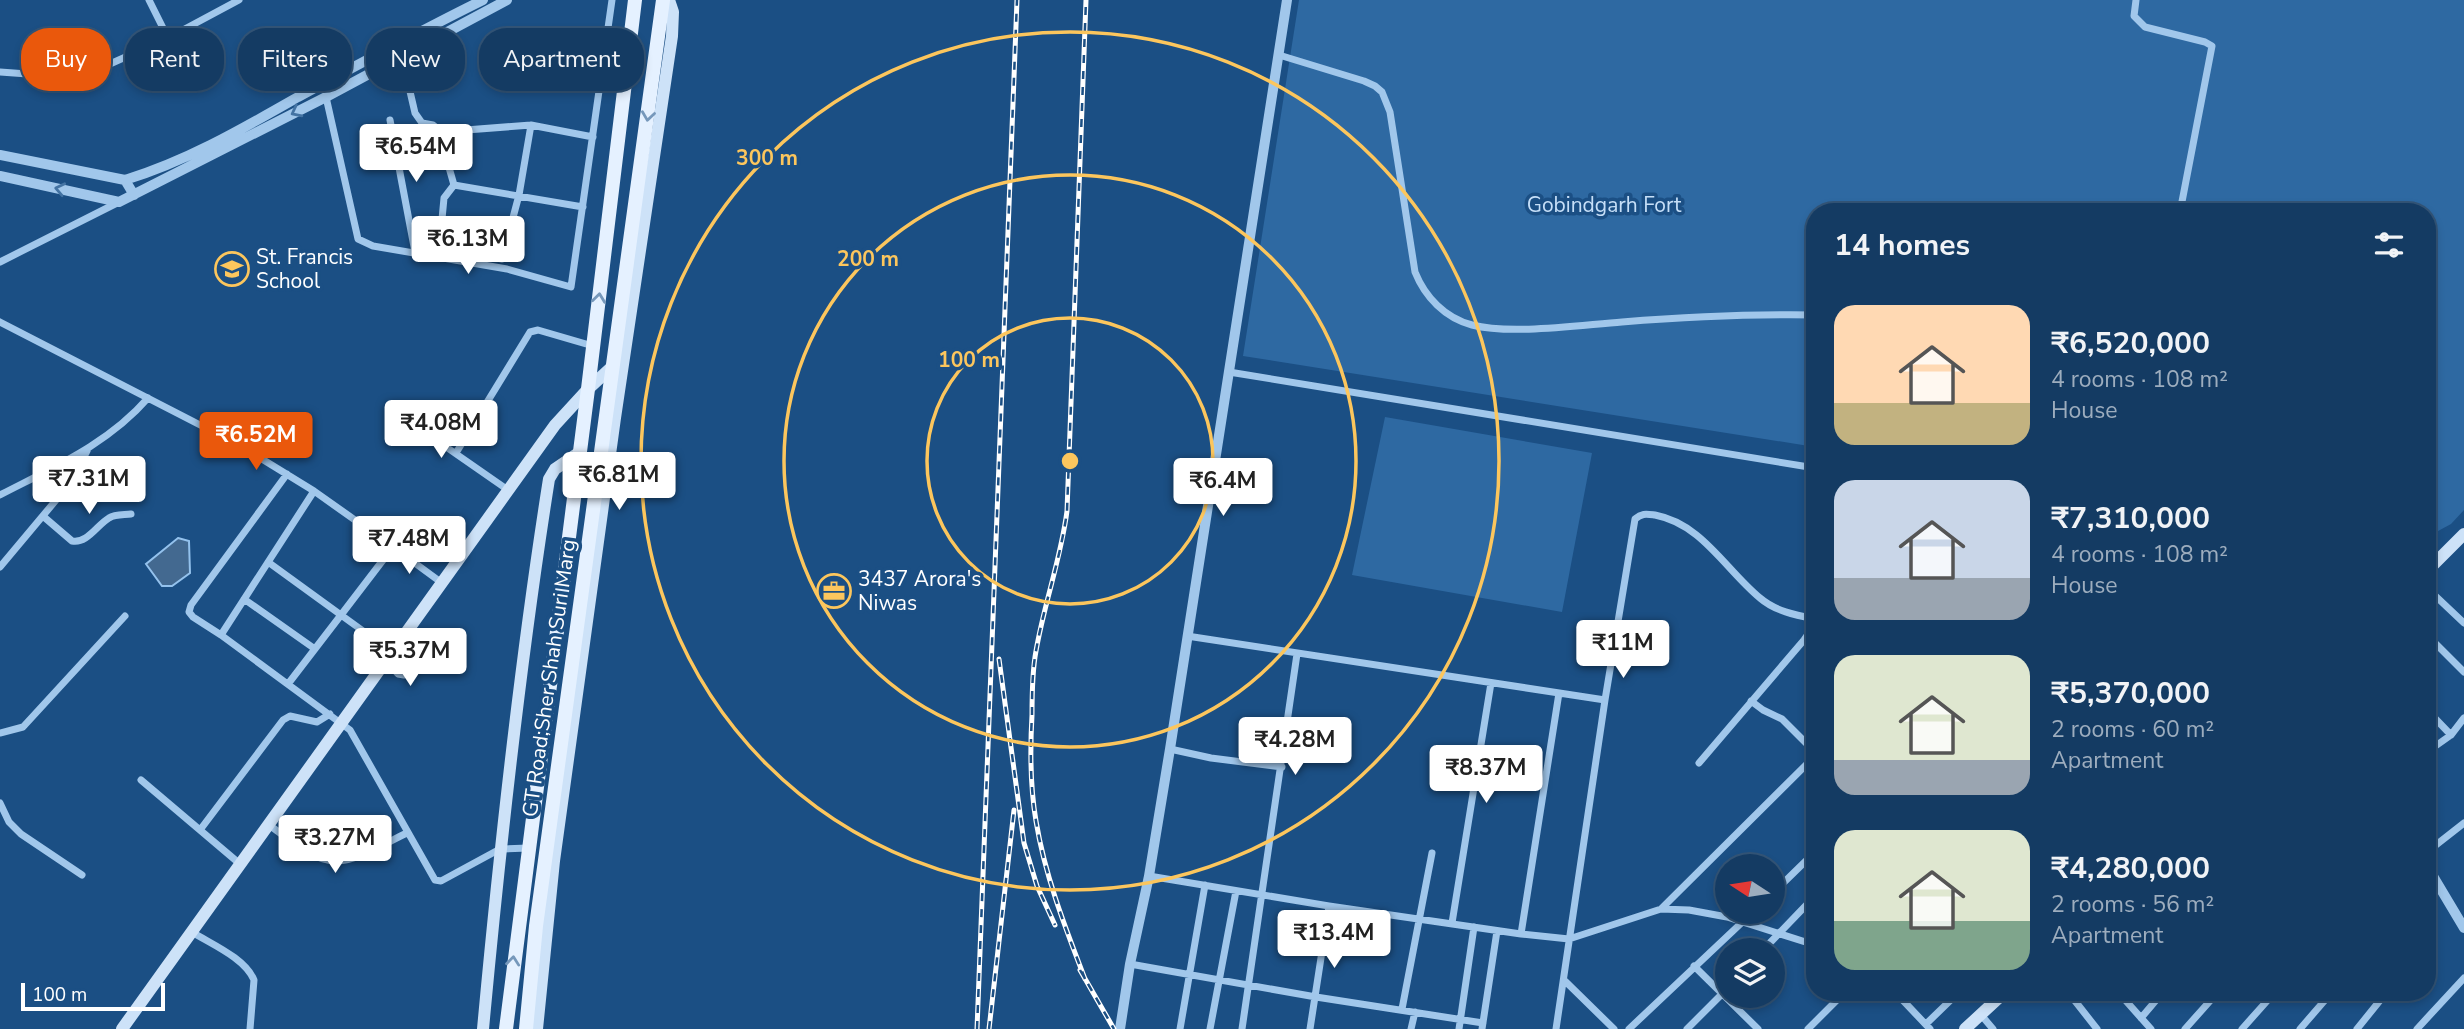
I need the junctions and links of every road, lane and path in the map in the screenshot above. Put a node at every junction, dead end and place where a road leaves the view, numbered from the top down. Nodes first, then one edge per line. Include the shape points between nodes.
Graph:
1 (149, 0) edge
2 (239, 0) edge
3 (483, 0) edge
4 (508, 0) edge
5 (612, 0) edge
6 (635, 0) edge
7 (663, 0) edge
8 (669, 0) edge
9 (1287, 0) edge
10 (2136, 0) edge
11 (467, 3) edge
12 (477, 17) junction
13 (163, 28) edge
14 (187, 28) edge
15 (456, 28) edge
16 (1279, 55) junction
17 (125, 57) edge
18 (0, 72) edge
19 (366, 76) edge
20 (410, 91) edge
21 (326, 97) junction
22 (390, 120) dead end
23 (531, 125) junction
24 (440, 132) junction
25 (593, 137) junction
26 (0, 155) edge
27 (0, 176) edge
28 (99, 176) junction
29 (125, 180) junction
30 (454, 185) junction
31 (134, 195) junction
32 (519, 195) junction
33 (93, 197) junction
34 (119, 202) junction
35 (2182, 203) edge
36 (583, 207) junction
37 (415, 252) junction
38 (0, 262) edge
39 (1806, 315) edge
40 (0, 322) edge
41 (593, 346) junction
42 (613, 366) junction
43 (1228, 372) junction
44 (588, 389) junction
45 (148, 398) junction
46 (390, 408) dead end
47 (88, 450) junction
48 (580, 452) junction
49 (456, 453) junction
50 (1806, 467) edge
51 (287, 474) junction
52 (508, 490) junction
53 (314, 491) junction
54 (0, 495) edge
55 (131, 514) dead end
56 (44, 517) junction
57 (2464, 535) edge
58 (393, 547) junction
59 (268, 562) junction
60 (2436, 562) edge
61 (0, 567) edge
62 (442, 583) junction
63 (2436, 597) edge
64 (244, 599) junction
65 (341, 615) junction
66 (125, 617) dead end
67 (1806, 617) edge
68 (2464, 623) edge
69 (221, 635) junction
70 (1187, 636) junction
71 (1806, 637) edge
72 (2436, 644) edge
73 (315, 649) junction
74 (1297, 654) junction
75 (389, 656) junction
76 (442, 656) dead end
77 (2464, 672) edge
78 (1491, 683) junction
79 (288, 684) junction
80 (1559, 693) junction
81 (1605, 700) junction
82 (1751, 701) junction
83 (330, 714) junction
84 (2464, 718) edge
85 (2436, 719) edge
86 (343, 723) junction
87 (0, 733) edge
88 (2451, 735) junction
89 (1806, 744) edge
90 (2436, 746) edge
91 (1170, 749) junction
92 (1699, 763) dead end
93 (1806, 763) edge
94 (1282, 767) junction
95 (141, 780) dead end
96 (0, 803) edge
97 (2464, 823) edge
98 (269, 825) junction
99 (200, 830) junction
100 (407, 833) junction
101 (2436, 845) edge
102 (528, 848) junction
103 (500, 849) junction
104 (1432, 853) dead end
105 (1806, 861) edge
106 (240, 864) junction
107 (82, 876) dead end
108 (1149, 876) junction
109 (1785, 881) edge
110 (2436, 882) edge
111 (1205, 885) junction
112 (2439, 888) junction
113 (2436, 889) edge
114 (1236, 891) junction
115 (1263, 895) junction
116 (1806, 905) edge
117 (1328, 906) junction
118 (1661, 909) junction
119 (1715, 914) edge
120 (1420, 919) junction
121 (1452, 923) junction
122 (1740, 924) edge
123 (1748, 924) edge
124 (1474, 927) junction
125 (2464, 928) edge
126 (1497, 931) junction
127 (192, 932) junction
128 (1521, 934) junction
129 (1778, 935) junction
130 (1775, 938) edge
131 (1569, 939) junction
132 (1806, 943) edge
133 (1130, 964) junction
134 (1694, 966) junction
135 (1189, 975) junction
136 (2464, 978) edge
137 (1219, 980) junction
138 (1565, 981) junction
139 (1715, 983) edge
140 (1250, 985) junction
141 (1316, 997) junction
142 (1715, 1001) edge
143 (1837, 1001) edge
144 (1903, 1001) edge
145 (1951, 1001) edge
146 (1996, 1001) edge
147 (2075, 1001) edge
148 (2126, 1001) edge
149 (2155, 1001) edge
150 (2210, 1001) edge
151 (2267, 1001) edge
152 (2324, 1001) edge
153 (2380, 1001) edge
154 (1740, 1008) edge
155 (1402, 1009) junction
156 (1415, 1012) junction
157 (1982, 1016) junction
158 (2141, 1018) junction
159 (1460, 1020) junction
160 (1482, 1026) edge
161 (1813, 1027) edge
162 (1928, 1027) edge
163 (122, 1029) edge
164 (250, 1029) edge
165 (483, 1029) edge
166 (506, 1029) edge
167 (526, 1029) edge
168 (537, 1029) edge
169 (1120, 1029) edge
170 (1180, 1029) edge
171 (1210, 1029) edge
172 (1242, 1029) edge
173 (1310, 1029) edge
174 (1411, 1029) edge
175 (1459, 1029) edge
176 (1556, 1029) edge
177 (1615, 1029) edge
178 (1629, 1029) edge
179 (1687, 1029) edge
180 (1758, 1029) edge
181 (1965, 1029) edge
182 (1993, 1029) edge
183 (2097, 1029) edge
184 (2151, 1029) edge
185 (2185, 1029) edge
186 (2242, 1029) edge
187 (2300, 1029) edge
188 (2357, 1029) edge
189 (2417, 1029) edge

1 - 13 street
2 - 14 street
3 - 11 street
4 - 12 street
5 - 25 street
41 -> 6 main road, GT Road;Sher Shah Suri Marg
7 -> 42 main road, GT Road;Sher Shah Suri Marg
8 - 168 main road via 672,36 558,834
9 - 16 street
10 - 35 street via 2134,16 2145,27 2212,46
11 - 12 street
11 - 29 street via 201,152
12 - 15 street
16 - 39 street via 1364,81 1382,92 1390,112 1415,272 1427,296 1455,318 1503,328
16 - 43 street
17 - 18 street via 92,72 55,76
19 - 21 street
20 - 24 street via 417,118
21 -> 31 street
21 - 37 street via 356,236 373,246
22 - 37 street
23 - 24 street
23 - 25 street
23 - 32 street
24 - 30 street
25 - 36 street
26 - 28 street
33 -> 27 street
28 - 29 street
28 - 33 street
29 - 31 street
30 - 32 street
30 - 32 street via 444,198 442,246 500,259 505,256
31 - 34 street
32 - 36 street
33 - 34 street
34 - 38 street
36 - 37 street via 571,287 507,269
40 - 45 street
41 - 44 main road, GT Road;Sher Shah Suri Marg
41 - 49 street via 538,330 530,332
42 - 44 main road
42 - 167 main road, GT Road;Sher Shah Suri Marg
43 - 50 street
43 - 70 street
44 - 48 main road, GT Road;Sher Shah Suri Marg
44 - 52 main road via 555,425
45 - 47 street
45 - 51 street
46 - 49 street
47 - 54 street
47 - 56 street via 80,469
48 - 102 main road, GT Road;Sher Shah Suri Marg
48 - 103 main road via 555,468 549,479
49 - 52 street
51 - 53 street
51 - 69 street via 191,605 193,617
52 - 62 main road
53 - 58 street
53 - 59 street
55 - 56 street via 110,517 76,542
56 - 61 street
57 - 60 main road
58 - 62 street
58 - 65 street
59 - 64 street
59 - 65 street
62 - 75 main road
63 - 68 street
64 - 69 street
64 - 73 street
65 - 73 street
65 - 75 street
66 - 87 street via 23,727
67 - 81 street via 1760,598 1685,526 1642,514 1634,524
69 - 79 street
70 - 74 street
70 - 91 street
71 - 82 street
72 - 77 street
73 - 79 street
74 - 78 street
74 - 94 street
75 - 76 street via 398,674 404,675
75 - 86 main road
78 - 80 street
78 - 121 street
79 - 83 street
80 - 81 street
80 - 128 street
81 - 131 street
82 - 89 street via 1782,719
82 - 92 street
83 - 86 street
83 - 99 street via 317,722 290,716 283,720
84 - 88 street
85 - 88 street
86 - 98 main road
86 - 100 street
88 - 90 street
91 - 94 street
91 - 108 street
93 - 118 street
94 - 115 street
95 - 99 street
96 - 107 street via 14,828
97 - 101 street
98 - 100 street via 313,855 335,861 350,859
98 - 106 main road
99 - 106 street
100 - 103 street via 432,879 438,881
102 - 103 street
166 -> 102 main road, GT Road;Sher Shah Suri Marg
103 - 165 main road
104 - 120 street
105 - 109 street
106 - 127 main road
108 - 111 street
108 - 133 street
110 - 112 street
111 - 114 street
111 - 135 street
112 - 113 street
112 - 125 street
114 - 115 street
114 - 137 street
115 - 117 street
115 - 140 street
116 - 129 street
117 - 120 street
117 - 141 street
118 - 119 street
118 - 131 street
120 - 121 street
120 - 155 street
121 - 124 street
122 - 134 street
123 - 129 street
124 - 126 street
124 - 159 street
126 - 128 street
126 - 160 street
127 - 163 main road
127 - 164 street via 251,973
128 - 131 street
129 - 130 street
129 - 132 street
131 - 138 street
133 - 135 street
133 - 169 street
134 - 139 street
134 - 178 street
135 - 137 street
135 - 170 street
136 - 189 street
137 - 140 street
137 - 171 street
138 - 176 street
138 - 177 street
140 - 141 street
140 - 172 street
141 - 155 street
141 - 173 street
142 - 179 street
143 - 161 street
144 - 162 street
145 - 162 street
146 - 157 main road
147 - 183 street
148 - 158 street
149 - 158 street
150 - 185 street
151 - 186 street
152 - 187 street
153 - 188 street
154 - 180 street
155 - 156 street
156 - 159 street
156 - 174 street
157 - 181 main road
157 - 182 street
158 - 184 street
159 - 160 street
159 - 175 street

